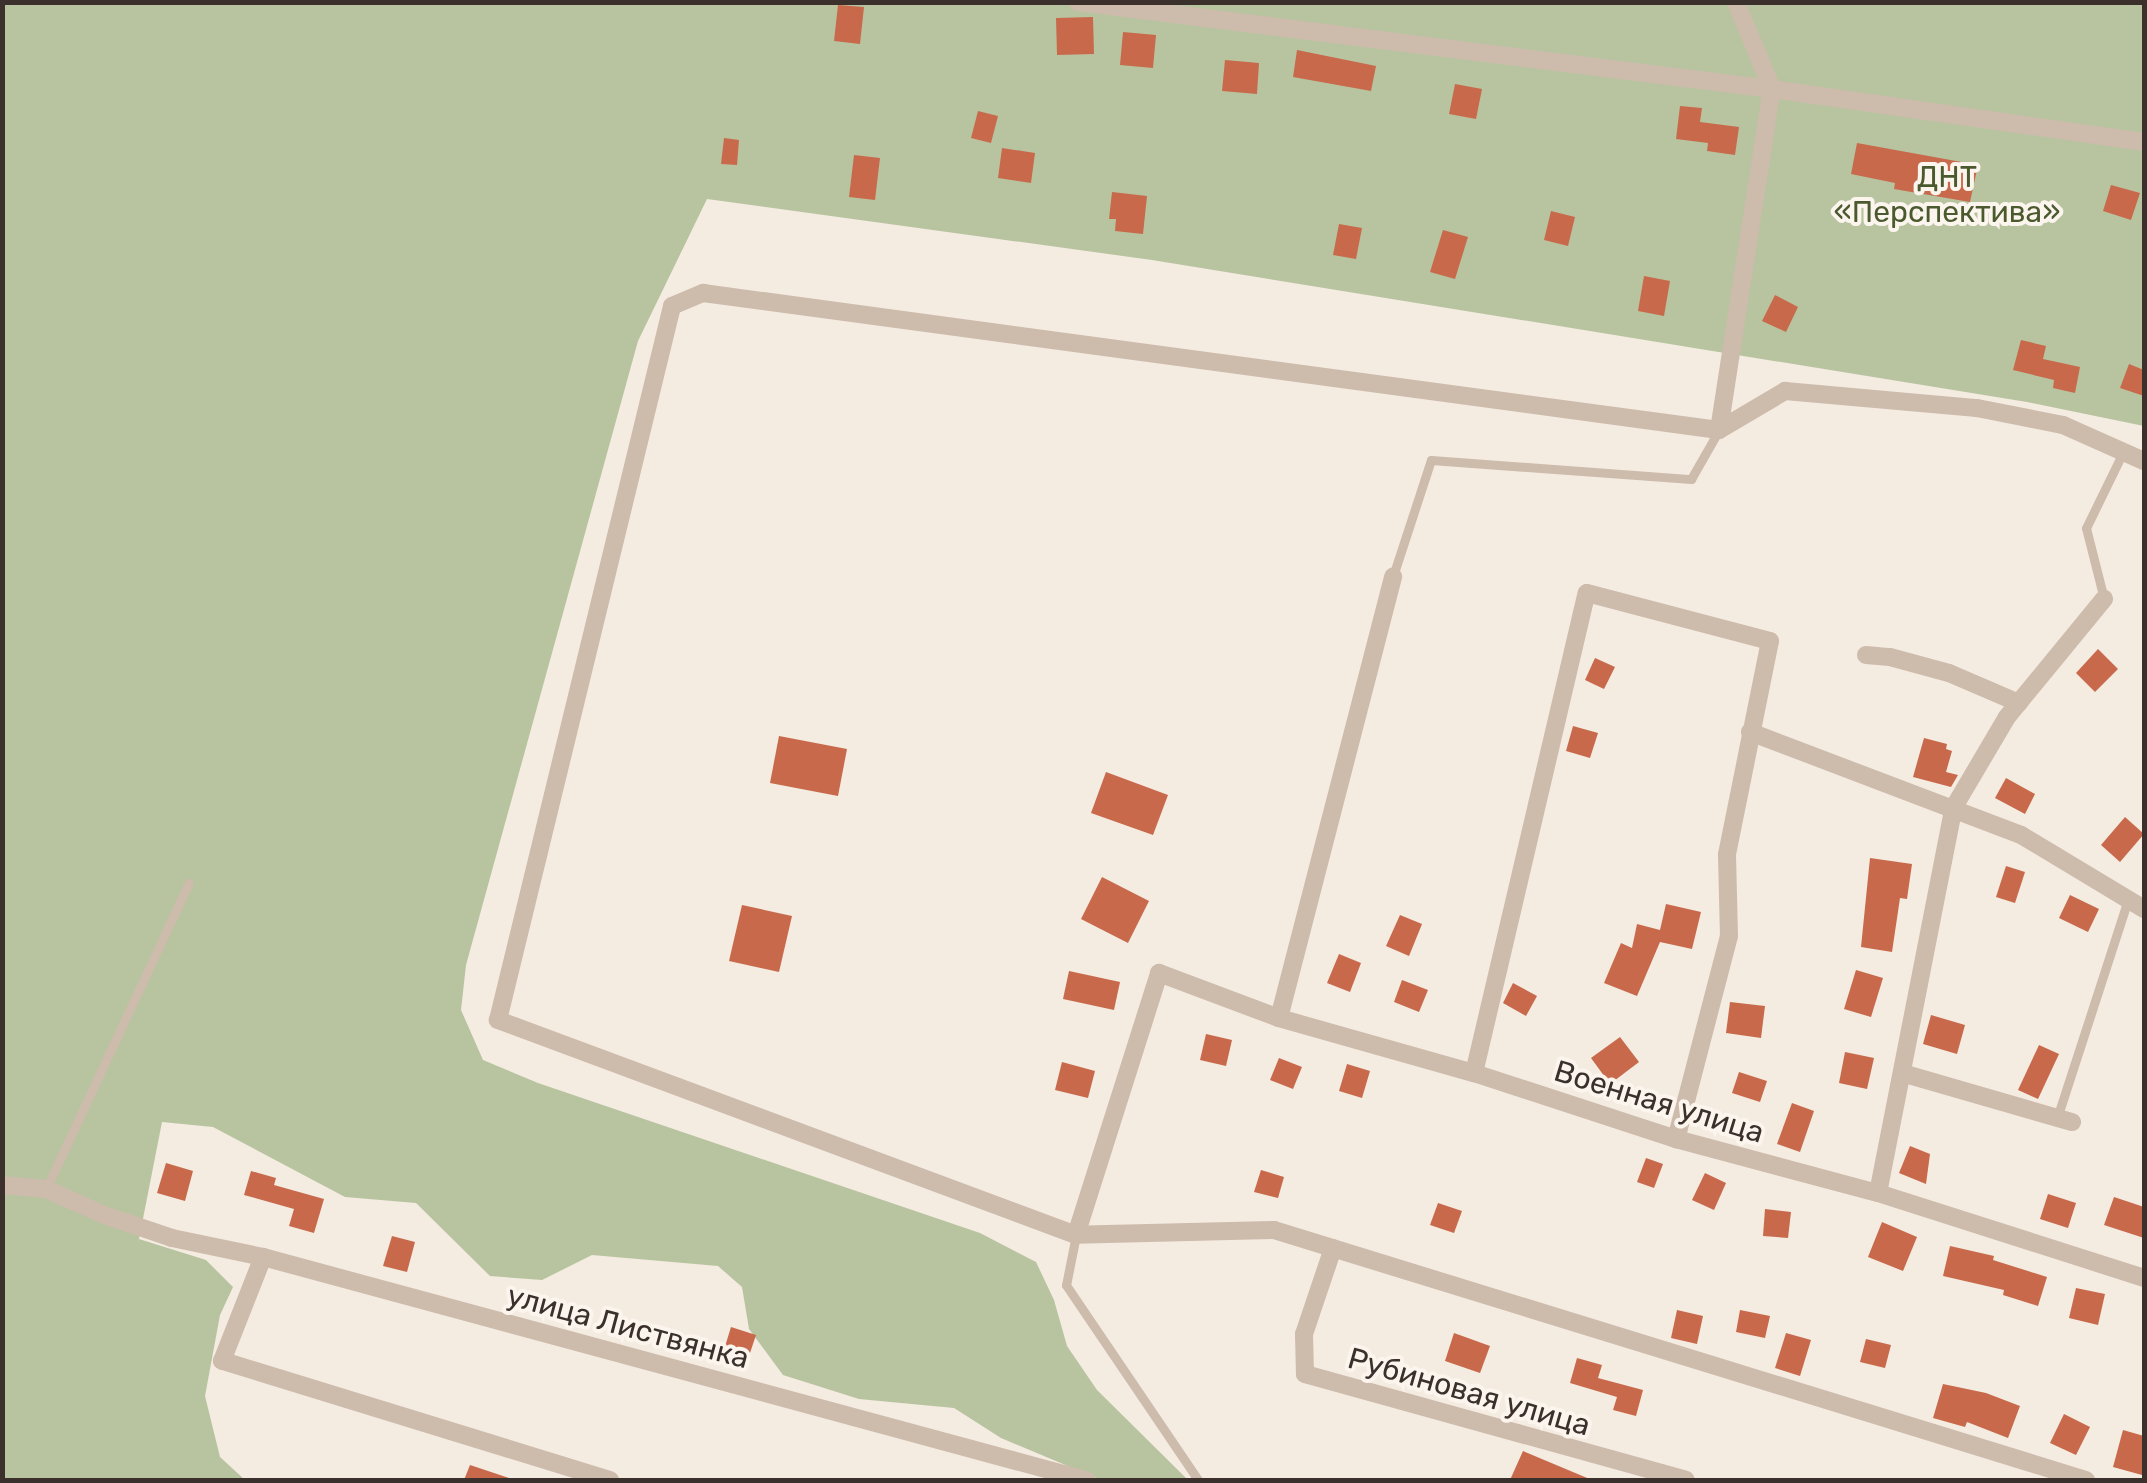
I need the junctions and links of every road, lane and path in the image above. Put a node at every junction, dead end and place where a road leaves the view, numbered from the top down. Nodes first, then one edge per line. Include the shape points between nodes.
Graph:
1 (1078, 2) edge
2 (1736, 2) edge
3 (1772, 89) junction
4 (2144, 142) edge
5 (1720, 430) junction
6 (2123, 452) junction
7 (2144, 460) edge
8 (1393, 576) joint
9 (2104, 598) joint
10 (1866, 655) dead end
11 (2018, 703) junction
12 (1750, 732) junction
13 (1954, 807) junction
14 (189, 883) dead end
15 (2136, 904) edge
16 (1280, 1018) junction
17 (1902, 1072) junction
18 (1474, 1073) junction
19 (2064, 1120) joint
20 (1676, 1139) junction
21 (2, 1185) edge
22 (46, 1189) junction
23 (1878, 1193) junction
24 (1076, 1235) junction
25 (1333, 1248) junction
26 (263, 1257) junction
27 (2144, 1278) edge
28 (610, 1480) edge
29 (1086, 1480) edge
30 (1198, 1480) edge
31 (1686, 1480) edge
32 (2086, 1480) edge

1 - 3 street
2 - 3 street
3 - 4 street
3 - 5 street
5 - 6 street via 1785,391 1977,408 2063,426
5 - 8 lane via 1692,478 1431,460
5 - 24 street via 704,293 672,306 498,1020
6 - 7 street
6 - 9 lane via 2086,528
8 - 16 street
9 - 11 street
10 - 11 street via 1949,673
11 - 13 street
12 - 13 street
12 - 18 street via 1770,641 1587,593
12 - 20 street via 1727,854 1729,936
13 - 15 street via 2021,835
13 - 17 street
14 - 22 lane
15 - 19 lane
16 - 18 street, Военная улица
16 - 24 street, Военная улица via 1158,973
17 - 19 street
17 - 23 street
18 - 20 street, Военная улица
20 - 23 street, Военная улица
21 - 22 street, улица Листвянка
22 - 26 street, улица Листвянка via 172,1238
23 - 27 street, Военная улица
24 - 25 street via 1274,1230
24 - 30 lane via 1066,1285
25 - 31 street, Рубиновая улица via 1304,1334 1305,1374
25 - 32 street
26 - 28 street via 222,1361
26 - 29 street, улица Листвянка

